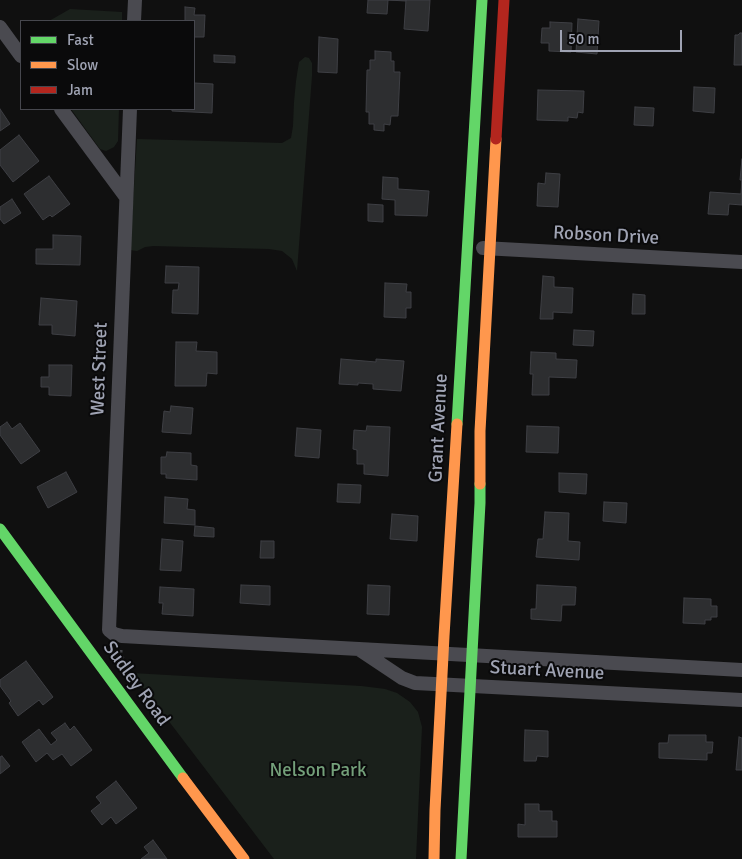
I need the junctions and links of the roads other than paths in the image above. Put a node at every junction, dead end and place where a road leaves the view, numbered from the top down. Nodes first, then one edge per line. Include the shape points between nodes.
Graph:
1 (135, 0) edge
2 (482, 0) edge
3 (504, 0) edge
4 (134, 20) edge
5 (0, 27) edge
6 (20, 55) edge
7 (62, 110) edge
8 (130, 110) edge
9 (126, 197) junction
10 (468, 247) junction
11 (491, 248) junction
12 (742, 262) edge
13 (0, 529) edge
14 (108, 630) joint
15 (359, 649) junction
16 (443, 654) junction
17 (472, 655) junction
18 (742, 670) edge
19 (441, 684) junction
20 (471, 686) junction
21 (742, 700) edge
22 (244, 859) edge
23 (434, 859) edge
24 (461, 859) edge

1 - 4 street
2 - 10 main road, Grant Avenue
3 - 11 main road
5 - 6 street
7 - 9 street
8 - 9 street, West Street
9 - 14 street, West Street
10 - 11 street, Robson Drive
10 - 16 main road, Grant Avenue
11 - 12 street, Robson Drive
11 - 17 main road
13 - 22 main road, Sudley Road
14 - 15 street, Stuart Avenue via 122,636
15 - 16 street, Stuart Avenue
15 - 19 street, Stuart Avenue via 409,681
16 - 17 street, Stuart Avenue
16 - 19 main road, Grant Avenue
17 - 18 street, Stuart Avenue
17 - 20 main road
19 - 20 street, Stuart Avenue
19 - 23 main road, Grant Avenue
20 - 21 street, Stuart Avenue
20 - 24 main road

